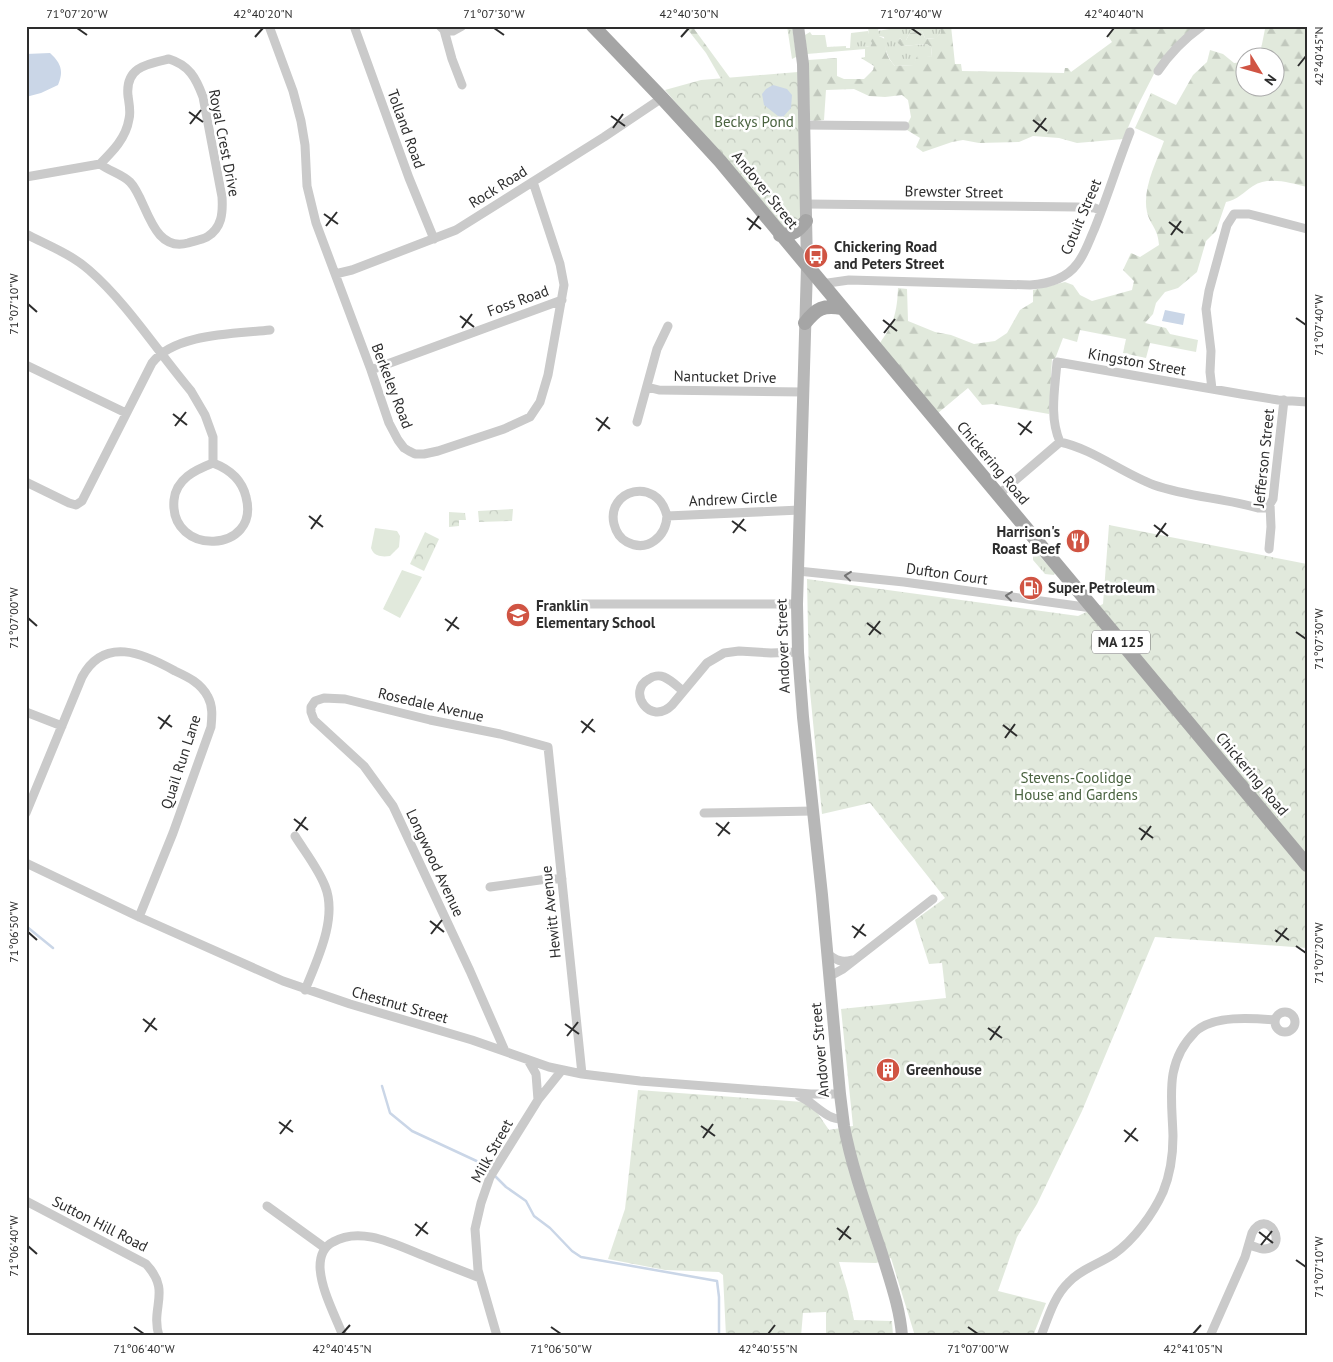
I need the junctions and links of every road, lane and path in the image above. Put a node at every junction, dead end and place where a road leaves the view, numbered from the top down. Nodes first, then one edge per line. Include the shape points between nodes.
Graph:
1 (269, 26) edge
2 (354, 26) edge
3 (462, 26) edge
4 (593, 26) edge
5 (798, 26) edge
6 (1202, 26) edge
7 (442, 28) edge
8 (1158, 71) dead end
9 (462, 85) dead end
10 (662, 98) junction
11 (804, 125) junction
12 (905, 126) dead end
13 (1130, 132) dead end
14 (100, 164) junction
15 (26, 177) edge
16 (533, 182) junction
17 (806, 204) junction
18 (1101, 211) junction
19 (806, 221) junction
20 (1307, 229) edge
21 (26, 234) edge
22 (780, 235) junction
23 (434, 239) junction
24 (807, 267) junction
25 (335, 274) junction
26 (821, 284) junction
27 (562, 300) junction
28 (842, 308) junction
29 (805, 323) junction
30 (668, 326) dead end
31 (270, 330) dead end
32 (160, 354) junction
33 (26, 365) edge
34 (371, 370) junction
35 (647, 387) junction
36 (1212, 389) junction
37 (803, 392) junction
38 (1284, 400) junction
39 (1307, 402) edge
40 (126, 413) junction
41 (637, 422) dead end
42 (1060, 442) junction
43 (213, 463) junction
44 (26, 482) edge
45 (998, 495) junction
46 (1270, 504) junction
47 (800, 510) junction
48 (667, 516) junction
49 (1269, 549) dead end
50 (798, 571) junction
51 (566, 604) dead end
52 (797, 604) junction
53 (1092, 608) junction
54 (798, 652) junction
55 (683, 691) junction
56 (311, 707) joint
57 (26, 712) edge
58 (62, 726) junction
59 (548, 747) joint
60 (813, 810) junction
61 (26, 813) edge
62 (704, 813) dead end
63 (295, 836) dead end
64 (26, 863) edge
65 (1307, 865) edge
66 (562, 879) junction
67 (490, 887) dead end
68 (934, 899) dead end
69 (139, 917) junction
70 (828, 954) junction
71 (857, 958) junction
72 (830, 976) junction
73 (305, 990) junction
74 (1275, 1020) dead end
75 (505, 1051) junction
76 (528, 1060) junction
77 (562, 1070) junction
78 (582, 1074) junction
79 (789, 1092) junction
80 (840, 1094) junction
81 (538, 1100) junction
82 (843, 1119) junction
83 (26, 1201) edge
84 (268, 1206) dead end
85 (1249, 1245) dead end
86 (325, 1248) junction
87 (480, 1278) junction
88 (159, 1336) edge
89 (344, 1336) edge
90 (497, 1336) edge
91 (902, 1336) edge
92 (1041, 1336) edge
93 (1210, 1336) edge

1 - 25 street, Berkeley Road via 298,109 305,145 309,198
2 - 23 street, Tolland Road via 406,172
3 - 7 street via 453,31
4 - 10 main road, Andover Street / MA 125
5 - 11 main road via 803,64
6 - 8 street via 1177,47
7 - 9 street
10 - 16 street, Rock Road
10 - 22 main road, Andover Street / MA 125 via 720,161
11 - 12 street
11 - 17 main road
13 - 18 street, Cotuit Street
14 - 14 street, Royal Crest Drive via 126,132 130,118 128,93 136,70 144,64 169,59 179,62 194,75 203,97 222,197 221,220 204,239 181,245 172,243 155,229 131,183
14 - 15 street
16 - 23 street, Rock Road via 456,230
16 - 27 street, Berkeley Road via 563,276
17 - 18 street, Brewster Street via 1077,207
17 - 19 main road
18 - 26 street, Cotuit Street via 1077,264 1060,278 1041,284 849,280
19 - 22 main road via 795,233
19 - 24 main road
20 - 36 street via 1248,214 1234,214 1231,218 1208,291 1206,309
21 - 32 street via 89,270 117,299
22 - 24 main road, Andover Street / MA 125
23 - 25 street, Rock Road
24 - 26 main road, Chickering Road / MA 125
24 - 29 main road, Andover Street
25 - 34 street, Berkeley Road
26 - 28 main road, Chickering Road / MA 125
27 - 34 street, Foss Road
27 - 34 street, Berkeley Road via 540,402 530,417 504,429 438,451 415,454 404,448 392,430
28 - 29 main road via 830,306 819,309
28 - 45 main road, Chickering Road / MA 125
29 - 37 main road, Andover Street
30 - 35 street via 657,349
31 - 32 street via 216,335 179,344
32 - 40 street
32 - 43 street via 191,391 205,415 213,438
33 - 40 street
35 - 37 street, Nantucket Drive via 659,390
35 - 41 street
36 - 38 street, Kingston Street
36 - 42 street, Kingston Street via 1057,362 1054,420
37 - 47 main road, Andover Street
38 - 39 street, Kingston Street
38 - 46 street, Jefferson Street
40 - 44 street via 82,501 76,505 69,503
42 - 45 street
42 - 46 street via 1174,491 1258,508
43 - 43 street via 196,469 178,487 174,501 175,521 190,536 205,541 223,541 236,534 245,523 247,501 237,479 224,467
45 - 53 main road, Chickering Road / MA 125
46 - 49 street, Jefferson Street
47 - 48 street, Andrew Circle
47 - 50 main road, Andover Street
48 - 48 street, Andrew Circle via 664,533 642,546 633,545 619,536 613,520 618,502 634,492 643,491 660,499
50 - 52 main road, Andover Street
53 -> 50 street, Dufton Court
51 - 52 street
52 - 54 main road, Andover Street
53 - 65 main road, Chickering Road / MA 125
54 - 55 street via 724,653 706,663
54 - 60 main road, Andover Street
55 - 55 street via 663,711 652,711 640,698 641,686 656,676 668,679
56 - 59 street, Rosedale Avenue via 315,701 324,698 345,699
56 - 75 street, Longwood Avenue via 314,720 364,766 393,806
57 - 58 street
58 - 61 street, Quail Run Lane
58 - 69 street, Quail Run Lane via 85,671 96,659 112,652 135,653 154,660 193,680 208,698 211,727
59 - 66 street, Hewitt Avenue
60 - 62 street
60 - 70 main road, Andover Street
63 - 73 street via 324,884 330,916
64 - 69 street, Chestnut Street
66 - 67 street
66 - 78 street, Hewitt Avenue
68 - 71 street
69 - 73 street, Chestnut Street
70 - 71 street via 844,962
70 - 72 main road, Andover Street
71 - 72 street
72 - 80 main road, Andover Street
73 - 75 street, Chestnut Street
74 - 92 street via 1251,1018 1215,1022 1203,1026 1186,1044 1171,1084 1173,1137 1170,1168 1159,1201 1143,1224 1114,1254 1068,1283 1053,1306
75 - 76 street, Chestnut Street
76 - 77 street, Chestnut Street
76 - 81 street via 536,1074
77 - 78 street, Chestnut Street
77 - 81 street, Milk Street
78 - 79 street, Chestnut Street
79 - 80 street, Chestnut Street
79 - 82 street, Chestnut Street via 807,1099 834,1119
80 - 82 main road, Andover Street
81 - 87 street, Milk Street via 492,1174 481,1203 475,1229
82 - 91 main road, Andover Street via 854,1168 898,1307
83 - 88 street, Sutton Hill Road via 152,1270 160,1286
84 - 86 street
85 - 93 street
86 - 87 street via 347,1235 373,1238
86 - 89 street via 321,1257 321,1276
87 - 90 street, Milk Street

